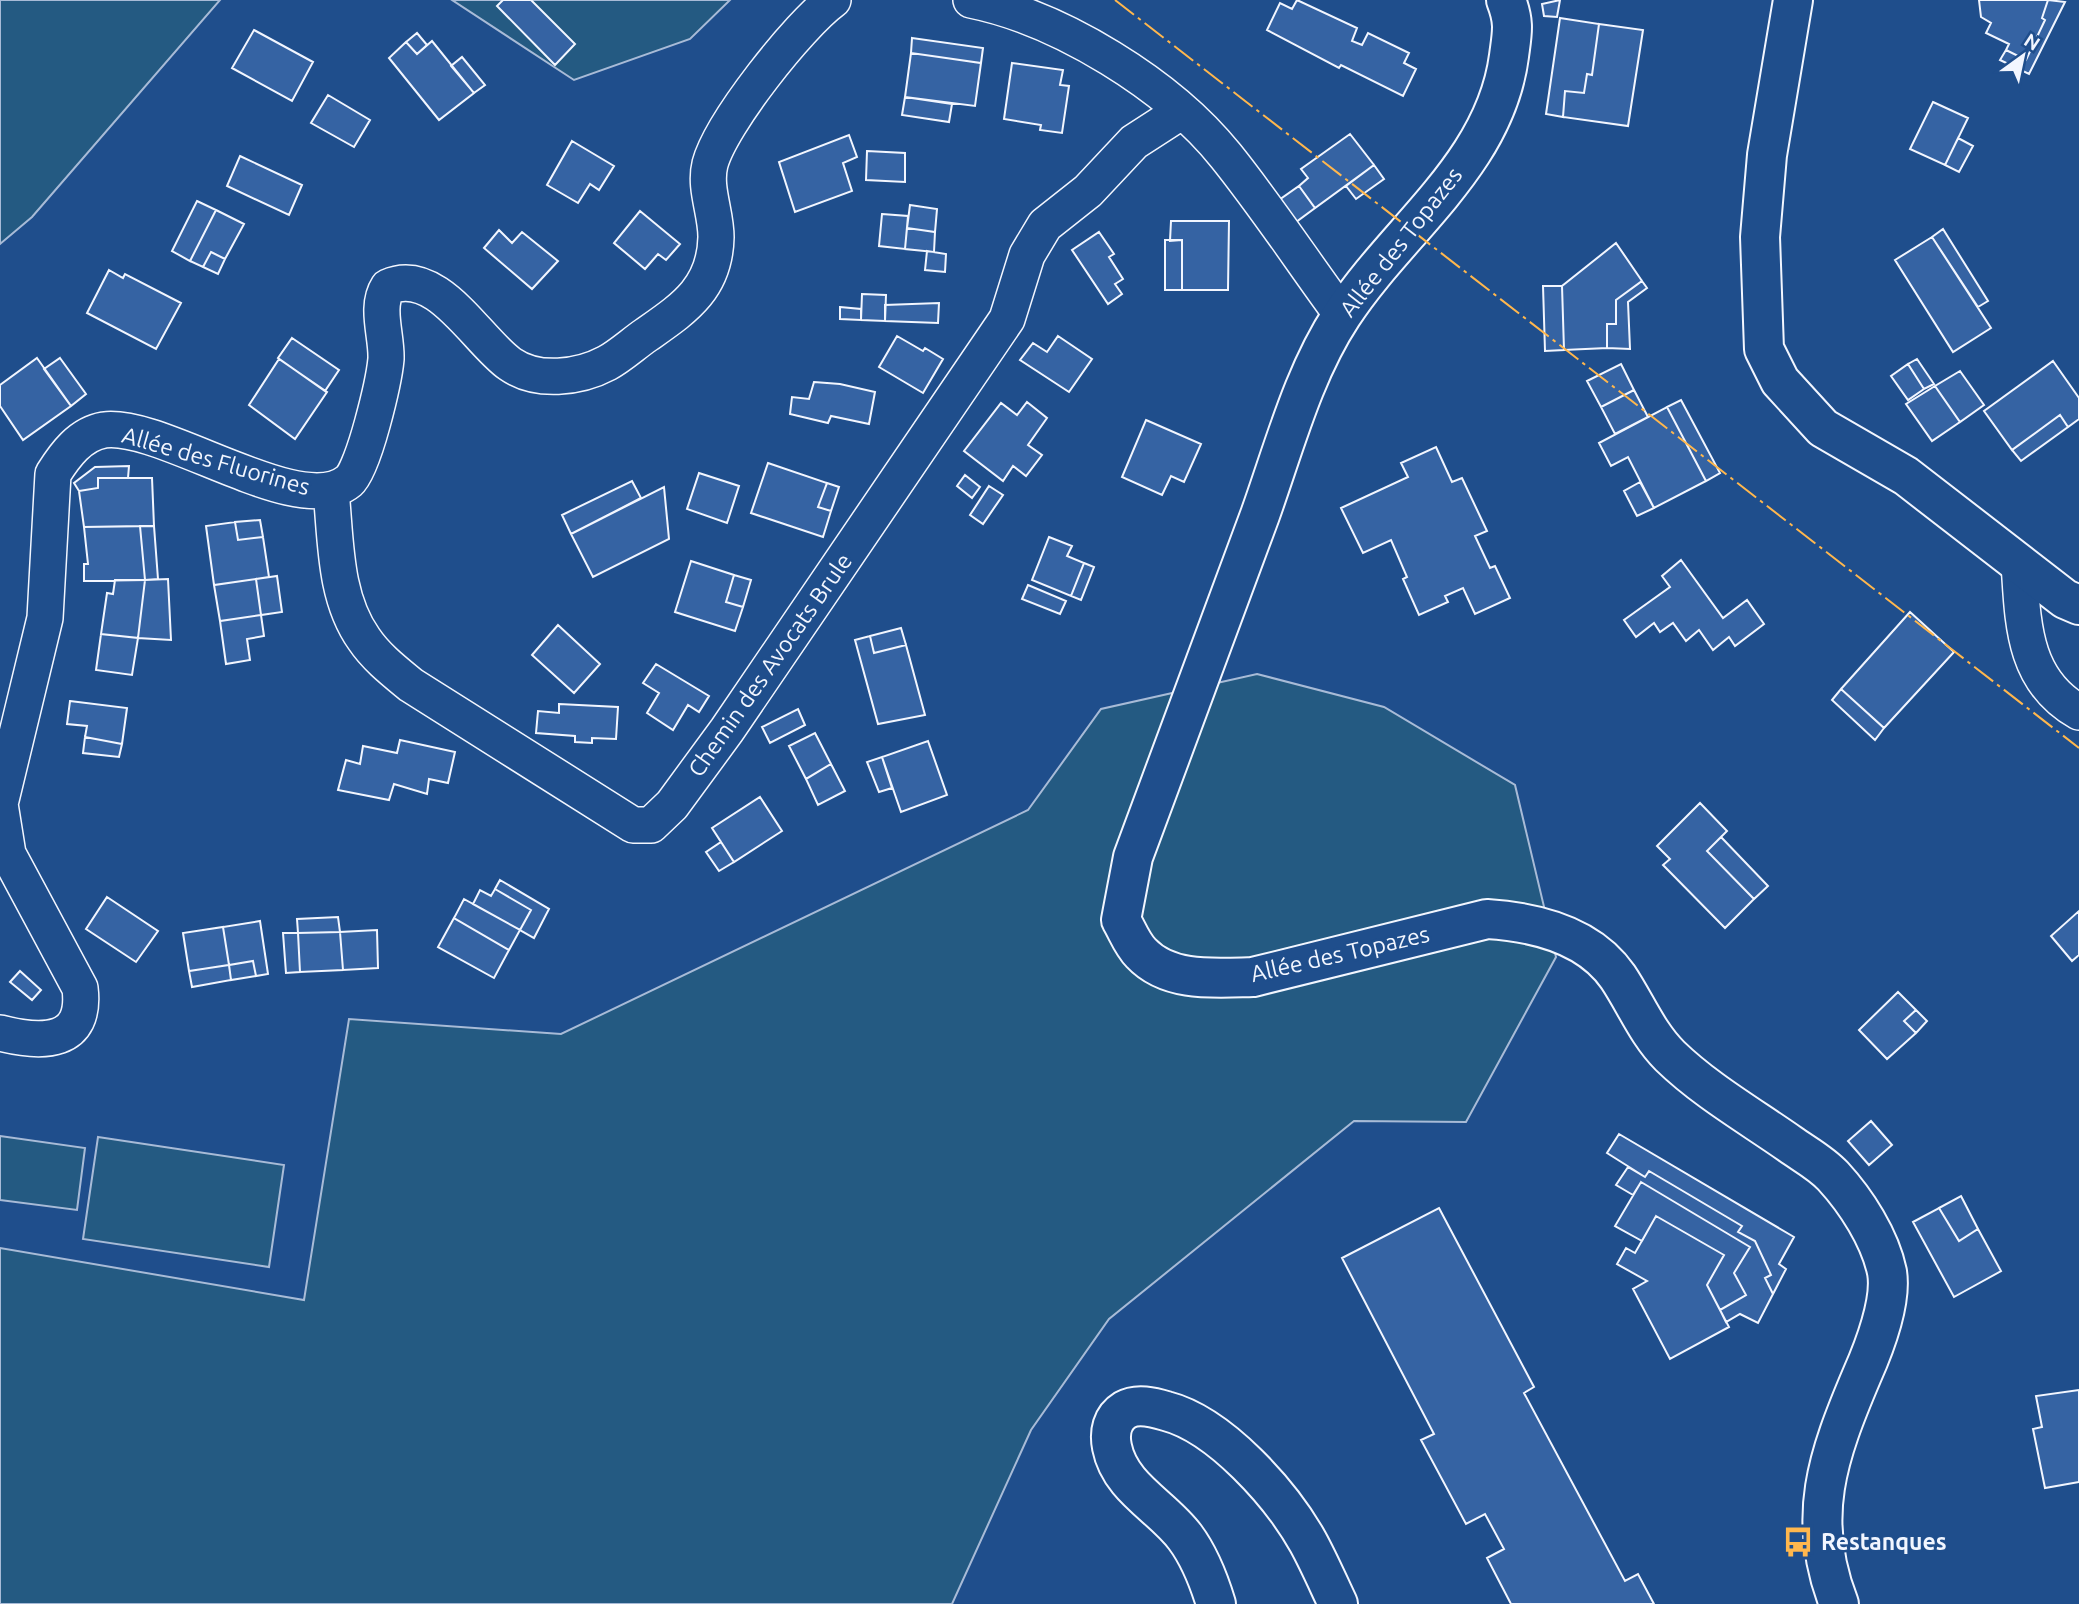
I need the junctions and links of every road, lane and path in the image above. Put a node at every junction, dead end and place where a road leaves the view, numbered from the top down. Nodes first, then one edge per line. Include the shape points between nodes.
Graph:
1 (833, 0) edge
2 (971, 0) edge
3 (1506, 0) edge
4 (1795, 1) edge
5 (1182, 111) junction
6 (1342, 315) junction
7 (331, 491) junction
8 (2019, 563) junction
9 (2079, 605) edge
10 (2079, 712) edge
11 (0, 1033) edge
12 (1216, 1604) edge
13 (1338, 1604) edge
14 (1839, 1604) edge

1 - 7 street, Allée des Fluorines via 805,26 728,123 717,144 708,187 716,237 713,262 689,305 606,363 549,377 524,372 509,363 440,295 410,282 388,287 381,302 386,362 361,465 349,481
2 - 5 street via 1007,7 1072,37
3 - 6 main road, Allée des Topazes via 1514,21 1505,88 1478,141 1448,188
4 - 8 main road via 1766,155 1760,237 1764,349 1780,381 1824,428 1906,476
5 - 6 street via 1225,154
5 - 7 street, Chemin des Avocats Brule via 1134,142 1088,191 1045,225 1027,255 1007,319 735,718 672,806 651,825 633,825 411,685 386,664 349,612 340,581
6 - 14 main road, Allée des Topazes via 1304,394 1133,857 1121,920 1140,953 1157,966 1180,975 1214,978 1253,977 1487,919 1521,921 1554,930 1588,948 1617,975 1655,1041 1683,1068 1832,1175 1876,1239 1887,1274 1873,1349 1838,1431 1825,1484 1821,1539 1828,1578
7 - 11 street, Allée des Fluorines via 279,484 133,433 104,430 81,440 65,454 53,474 45,618 0,804 8,854 80,988 83,1009 74,1027 58,1037 20,1038
8 - 9 main road via 2064,599
8 - 10 street via 2024,625 2034,665 2062,702
12 - 13 main road via 1206,1572 1185,1536 1119,1466 1111,1430 1117,1415 1131,1406 1196,1421 1226,1445 1288,1511

